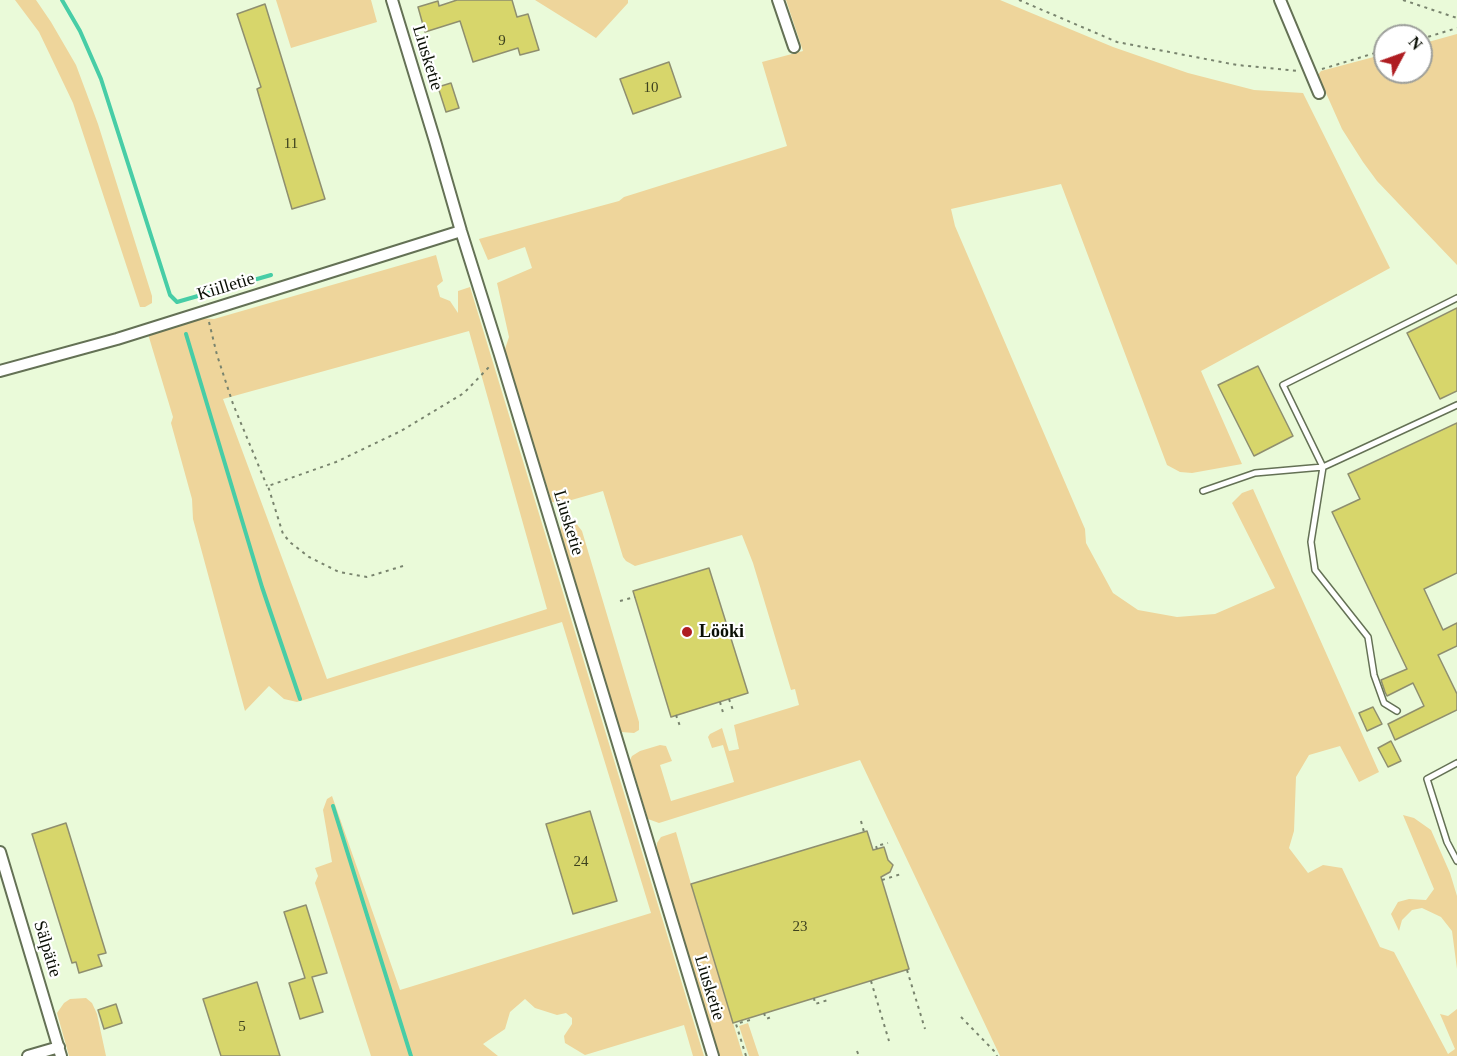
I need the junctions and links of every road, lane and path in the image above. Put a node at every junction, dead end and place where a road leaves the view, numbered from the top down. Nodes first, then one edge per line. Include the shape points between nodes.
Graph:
1 (392, 0) edge
2 (778, 0) edge
3 (1019, 0) edge
4 (1280, 0) edge
5 (1403, 0) edge
6 (1457, 18) edge
7 (1457, 28) edge
8 (1433, 35) edge
9 (794, 47) dead end
10 (1373, 54) edge
11 (1310, 72) junction
12 (1319, 93) dead end
13 (460, 231) junction
14 (1457, 298) edge
15 (207, 310) junction
16 (500, 355) junction
17 (0, 371) edge
18 (1457, 405) edge
19 (1323, 467) junction
20 (268, 486) junction
21 (1203, 491) dead end
22 (403, 566) dead end
23 (635, 597) dead end
24 (620, 601) dead end
25 (729, 699) dead end
26 (720, 702) dead end
27 (1397, 711) dead end
28 (734, 713) dead end
29 (676, 715) dead end
30 (724, 716) dead end
31 (681, 729) dead end
32 (1457, 763) edge
33 (861, 821) dead end
34 (864, 832) dead end
35 (888, 843) dead end
36 (877, 849) dead end
37 (0, 852) edge
38 (1457, 861) edge
39 (901, 873) dead end
40 (882, 880) dead end
41 (907, 970) dead end
42 (871, 981) dead end
43 (814, 998) dead end
44 (828, 1000) dead end
45 (764, 1013) dead end
46 (771, 1017) dead end
47 (961, 1017) dead end
48 (749, 1018) dead end
49 (925, 1029) dead end
50 (889, 1041) dead end
51 (857, 1051) dead end
52 (60, 1052) edge
53 (28, 1056) edge
54 (713, 1056) edge
55 (746, 1056) edge
56 (859, 1056) edge
57 (997, 1056) edge

1 - 13 street, Liusketie
2 - 9 street
3 - 11 path via 1117,42 1237,66
4 - 11 street
5 - 6 path
7 - 8 path
10 - 11 path
11 - 12 street
13 - 15 street, Kiilletie
13 - 16 street, Liusketie
14 - 19 lane via 1283,385
15 - 17 street, Kiilletie
15 - 20 path via 233,405
16 - 20 path via 464,393 401,431 336,462
16 - 54 street, Liusketie
18 - 19 lane
19 - 21 lane via 1255,473
19 - 27 lane via 1311,542 1315,570 1368,637 1374,675 1384,703
20 - 22 path via 283,534 309,557 339,572 368,577
23 - 24 path
25 - 28 path
26 - 30 path
29 - 31 path
32 - 38 lane via 1427,778
33 - 34 path
35 - 36 path via 876,846
37 - 52 street, Sälpätie
39 - 40 path
41 - 49 path
42 - 50 path
43 - 44 path via 815,1004
45 - 46 path via 766,1019
47 - 57 path
48 - 55 path via 736,1024
51 - 56 path
52 - 53 street

